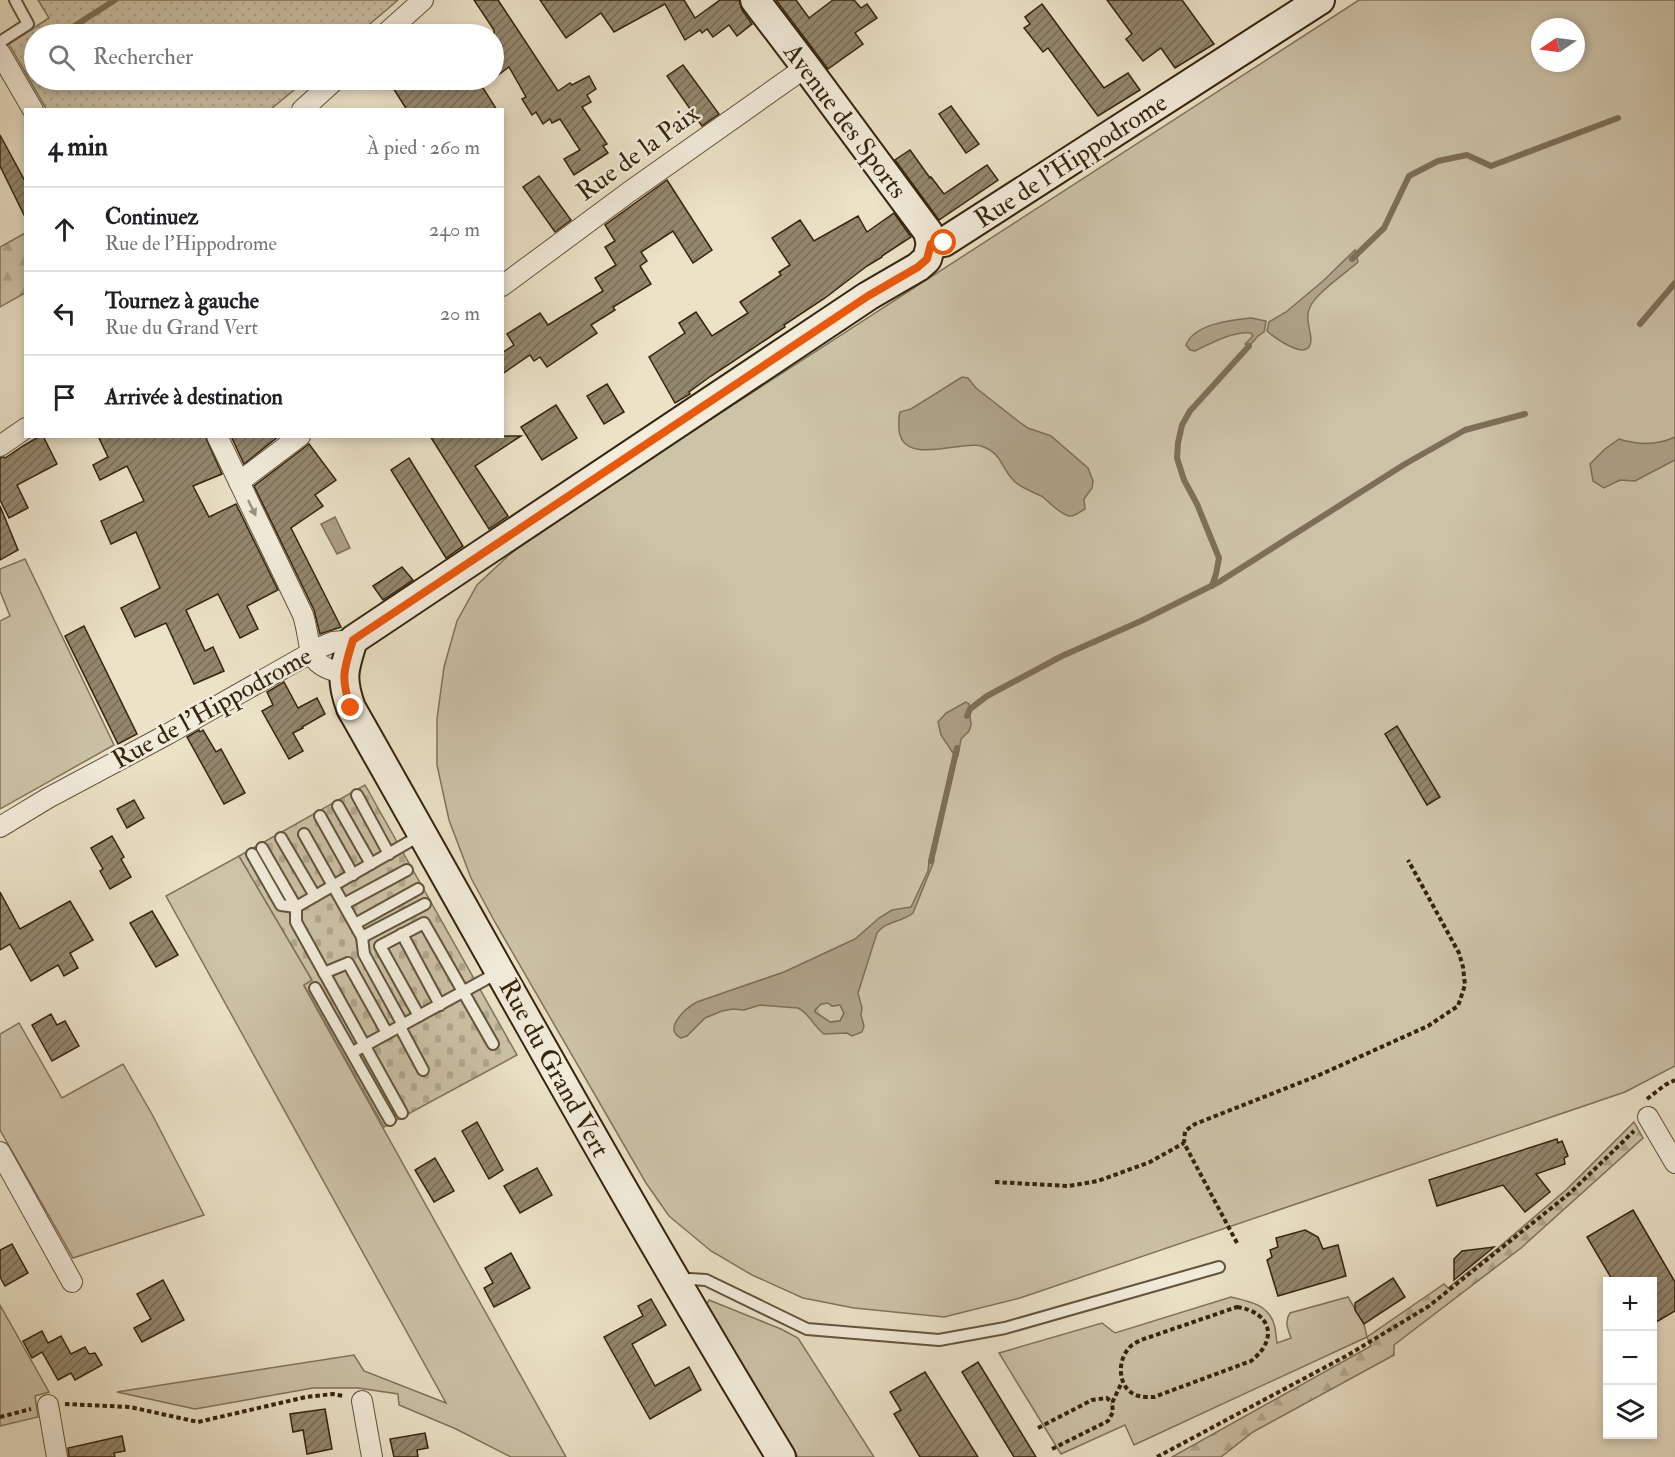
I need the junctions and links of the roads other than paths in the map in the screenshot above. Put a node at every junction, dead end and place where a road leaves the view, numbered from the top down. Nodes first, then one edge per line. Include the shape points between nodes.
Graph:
1 (15, 0) edge
2 (423, 0) edge
3 (754, 0) edge
4 (1320, 0) edge
5 (28, 24) edge
6 (396, 24) edge
7 (24, 27) edge
8 (0, 42) edge
9 (0, 53) edge
10 (806, 67) junction
11 (324, 90) edge
12 (32, 108) edge
13 (304, 108) edge
14 (931, 244) junction
15 (504, 285) edge
16 (24, 429) edge
17 (218, 438) edge
18 (297, 438) edge
19 (0, 446) edge
20 (239, 482) junction
21 (353, 640) junction
22 (311, 654) junction
23 (343, 672) junction
24 (357, 795) dead end
25 (338, 806) dead end
26 (320, 816) dead end
27 (0, 827) edge
28 (304, 834) dead end
29 (422, 834) junction
30 (281, 838) dead end
31 (262, 848) dead end
32 (252, 854) dead end
33 (389, 854) junction
34 (371, 864) junction
35 (407, 870) dead end
36 (352, 875) junction
37 (334, 885) junction
38 (418, 889) dead end
39 (315, 897) junction
40 (344, 904) junction
41 (425, 904) dead end
42 (296, 907) junction
43 (355, 924) junction
44 (402, 934) junction
45 (362, 938) junction
46 (364, 954) junction
47 (348, 963) junction
48 (500, 972) junction
49 (324, 973) junction
50 (315, 988) dead end
51 (464, 992) junction
52 (440, 1005) junction
53 (419, 1016) junction
54 (401, 1026) junction
55 (387, 1033) junction
56 (493, 1044) dead end
57 (365, 1046) junction
58 (353, 1052) junction
59 (423, 1070) dead end
60 (402, 1113) dead end
61 (1648, 1117) road end
62 (390, 1120) dead end
63 (0, 1152) edge
64 (1675, 1163) edge
65 (1219, 1267) dead end
66 (72, 1282) dead end
67 (677, 1284) junction
68 (362, 1401) road end
69 (48, 1405) road end
70 (57, 1457) edge
71 (372, 1457) edge
72 (781, 1457) edge

1 - 5 lane
2 - 6 street
3 - 10 main road, Avenue des Sports
4 - 14 main road, Rue de l'Hippodrome via 944,243
7 - 8 lane
9 - 12 street
10 - 14 main road, Avenue des Sports via 928,232
10 - 15 street, Rue de la Paix
11 - 13 street
14 - 21 main road, Rue de l'Hippodrome via 927,259 918,267 868,296
16 - 19 street
17 - 20 street
18 - 20 street
20 -> 22 street via 303,615
21 - 22 street, Rue de l'Hippodrome via 333,642
21 - 23 main road, Rue du Grand Vert
22 - 23 street via 326,669
22 - 27 street, Rue de l'Hippodrome
23 - 29 main road, Rue du Grand Vert via 351,708
24 - 33 lane
25 - 34 lane
26 - 36 lane
28 - 37 lane
29 - 33 lane
29 - 48 main road, Rue du Grand Vert
30 - 39 lane
31 - 42 lane
32 - 42 lane via 281,906
33 - 34 lane
34 - 36 lane
35 - 40 lane
36 - 37 lane
37 - 39 lane
37 - 40 lane
38 - 43 lane
39 - 42 lane
40 - 43 lane
41 - 45 lane
42 - 49 lane via 296,922
43 - 45 lane
44 - 51 lane via 424,923
44 - 52 lane
44 - 53 lane via 380,946
45 - 46 lane
46 - 47 lane
46 - 54 lane
47 - 49 lane
47 - 55 lane
48 - 51 lane
48 - 67 main road, Rue du Grand Vert
49 - 57 lane
50 - 58 lane
51 - 52 lane
51 - 56 lane
52 - 53 lane
53 - 54 lane
54 - 55 lane
54 - 59 lane
55 - 57 lane
57 - 58 lane
57 - 60 lane
58 - 62 lane
61 - 64 street
63 - 66 street
65 - 67 lane via 1005,1328 939,1340 807,1329 706,1280
67 - 72 main road, Rue du Grand Vert
68 - 71 street
69 - 70 street

